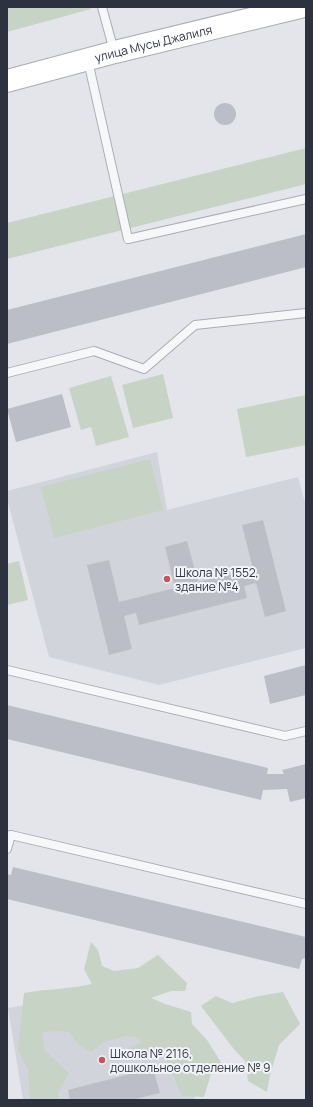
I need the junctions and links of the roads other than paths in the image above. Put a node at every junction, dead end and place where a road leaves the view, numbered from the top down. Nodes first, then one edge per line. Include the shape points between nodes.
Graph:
1 (102, 7) edge
2 (300, 7) edge
3 (115, 52) junction
4 (88, 60) junction
5 (7, 81) edge
6 (306, 199) edge
7 (306, 313) edge
8 (7, 373) edge
9 (7, 670) edge
10 (306, 731) edge
11 (9, 836) edge
12 (7, 849) edge
13 (306, 904) edge

1 - 3 lane
2 - 3 main road, улица Мусы Джалиля
3 - 4 main road, улица Мусы Джалиля
4 - 5 main road, улица Мусы Джалиля
4 - 6 lane via 128,239
7 - 8 lane via 195,324 144,369 94,351
9 - 10 lane via 285,736
11 - 12 lane
11 - 13 lane

